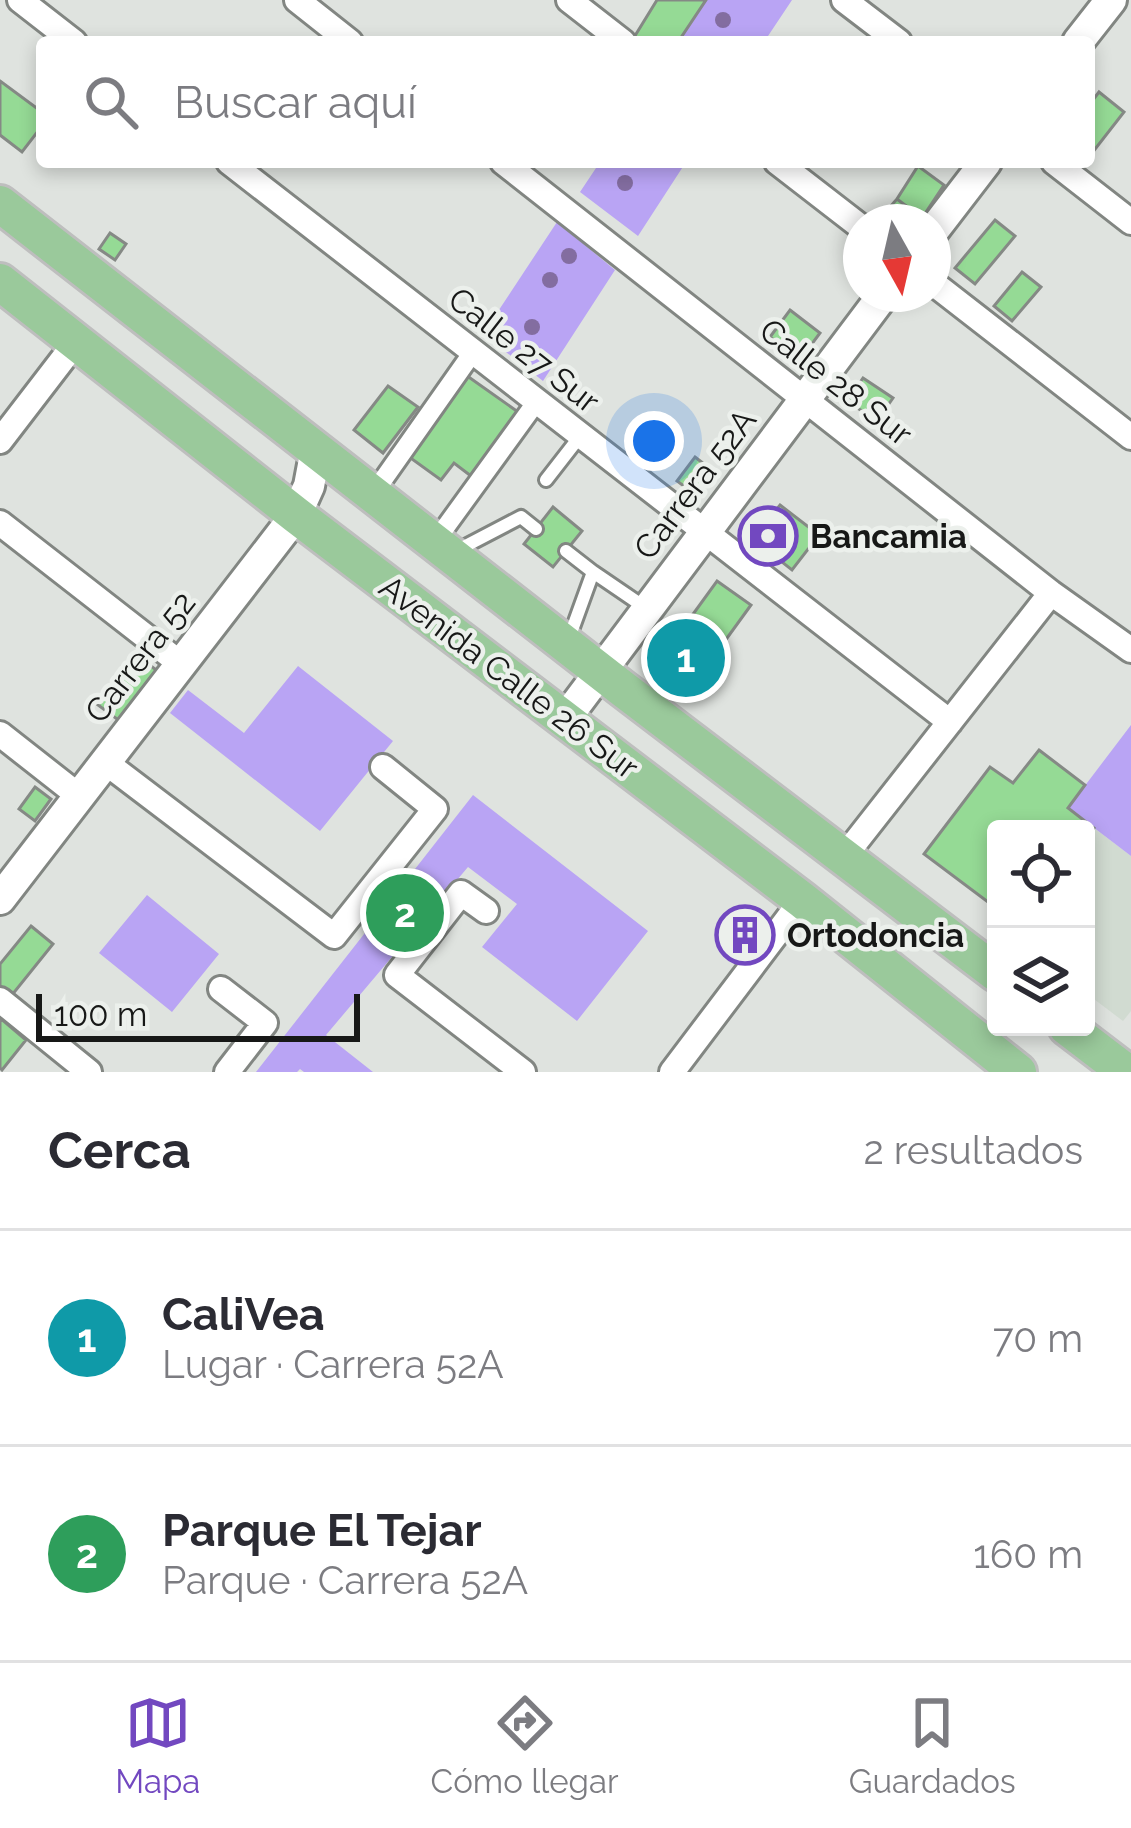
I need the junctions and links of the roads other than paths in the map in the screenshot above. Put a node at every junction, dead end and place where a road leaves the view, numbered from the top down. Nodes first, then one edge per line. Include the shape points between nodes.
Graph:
1 (20, 0) edge
2 (297, 0) edge
3 (569, 0) edge
4 (844, 0) edge
5 (1114, 0) edge
6 (1131, 10) edge
7 (66, 36) edge
8 (342, 36) edge
9 (615, 36) edge
10 (890, 36) edge
11 (1083, 36) edge
12 (237, 168) edge
13 (511, 168) edge
14 (785, 168) edge
15 (981, 168) edge
16 (1062, 168) edge
17 (0, 204) edge
18 (951, 208) edge
19 (843, 213) edge
20 (1131, 222) edge
21 (0, 282) edge
22 (951, 297) edge
23 (870, 312) edge
24 (76, 342) junction
25 (473, 352) junction
26 (804, 399) junction
27 (537, 401) junction
28 (581, 435) junction
29 (1131, 437) edge
30 (0, 441) edge
31 (316, 449) junction
32 (546, 480) dead end
33 (373, 494) junction
34 (296, 514) junction
35 (0, 524) edge
36 (536, 529) dead end
37 (705, 532) junction
38 (442, 548) junction
39 (566, 551) dead end
40 (592, 572) junction
41 (1051, 593) junction
42 (651, 602) junction
43 (1131, 650) edge
44 (587, 661) junction
45 (181, 664) junction
46 (565, 719) junction
47 (950, 722) junction
48 (0, 734) edge
49 (105, 762) junction
50 (383, 767) dead end
51 (80, 796) junction
52 (843, 858) junction
53 (0, 899) edge
54 (802, 899) junction
55 (486, 911) dead end
56 (987, 966) edge
57 (221, 989) dead end
58 (0, 1000) edge
59 (1083, 1036) edge
60 (1124, 1060) edge
61 (89, 1072) edge
62 (227, 1072) edge
63 (523, 1072) edge
64 (672, 1072) edge
65 (1015, 1072) edge

1 - 7 street
2 - 8 street
3 - 9 street
4 - 10 street
5 - 6 street
5 - 11 street
12 - 25 street, Calle 27 Sur
13 - 26 street, Calle 28 Sur
14 - 19 street
15 - 18 street
16 - 20 street
17 - 31 main road, Avenida Calle 26 Sur
21 - 24 main road, Avenida Calle 26 Sur
22 - 29 street
23 - 26 street, Carrera 52A
24 - 30 street
24 - 34 main road, Avenida Calle 26 Sur
25 - 27 street, Calle 27 Sur
25 - 33 street
26 - 37 street, Carrera 52A
26 - 41 street, Calle 28 Sur
27 - 28 street, Calle 27 Sur
27 - 38 street
28 - 32 lane
28 - 37 street, Calle 27 Sur
31 - 33 main road, Avenida Calle 26 Sur
31 - 34 street, Carrera 52
33 - 38 main road, Avenida Calle 26 Sur
34 - 45 street, Carrera 52
34 - 46 main road, Avenida Calle 26 Sur
35 - 45 street
36 - 38 lane via 520,517
37 - 42 street, Carrera 52A
37 - 47 street, Calle 27 Sur
38 - 44 main road, Avenida Calle 26 Sur
39 - 40 lane
40 - 42 lane via 637,602
40 - 44 lane via 572,631
41 - 43 street, Calle 28 Sur
41 - 47 street
42 - 44 street, Carrera 52A
44 - 46 street, Carrera 52A
44 - 52 main road, Avenida Calle 26 Sur
45 - 49 street, Carrera 52
46 - 54 main road, Avenida Calle 26 Sur
47 - 52 street
48 - 51 street
49 - 50 street via 334,936 435,809
49 - 51 street, Carrera 52
51 - 53 street, Carrera 52
52 - 56 main road, Avenida Calle 26 Sur
54 - 64 street
54 - 65 main road, Avenida Calle 26 Sur
55 - 63 street via 461,893 397,975
57 - 62 street via 265,1023
58 - 61 street
59 - 60 main road

